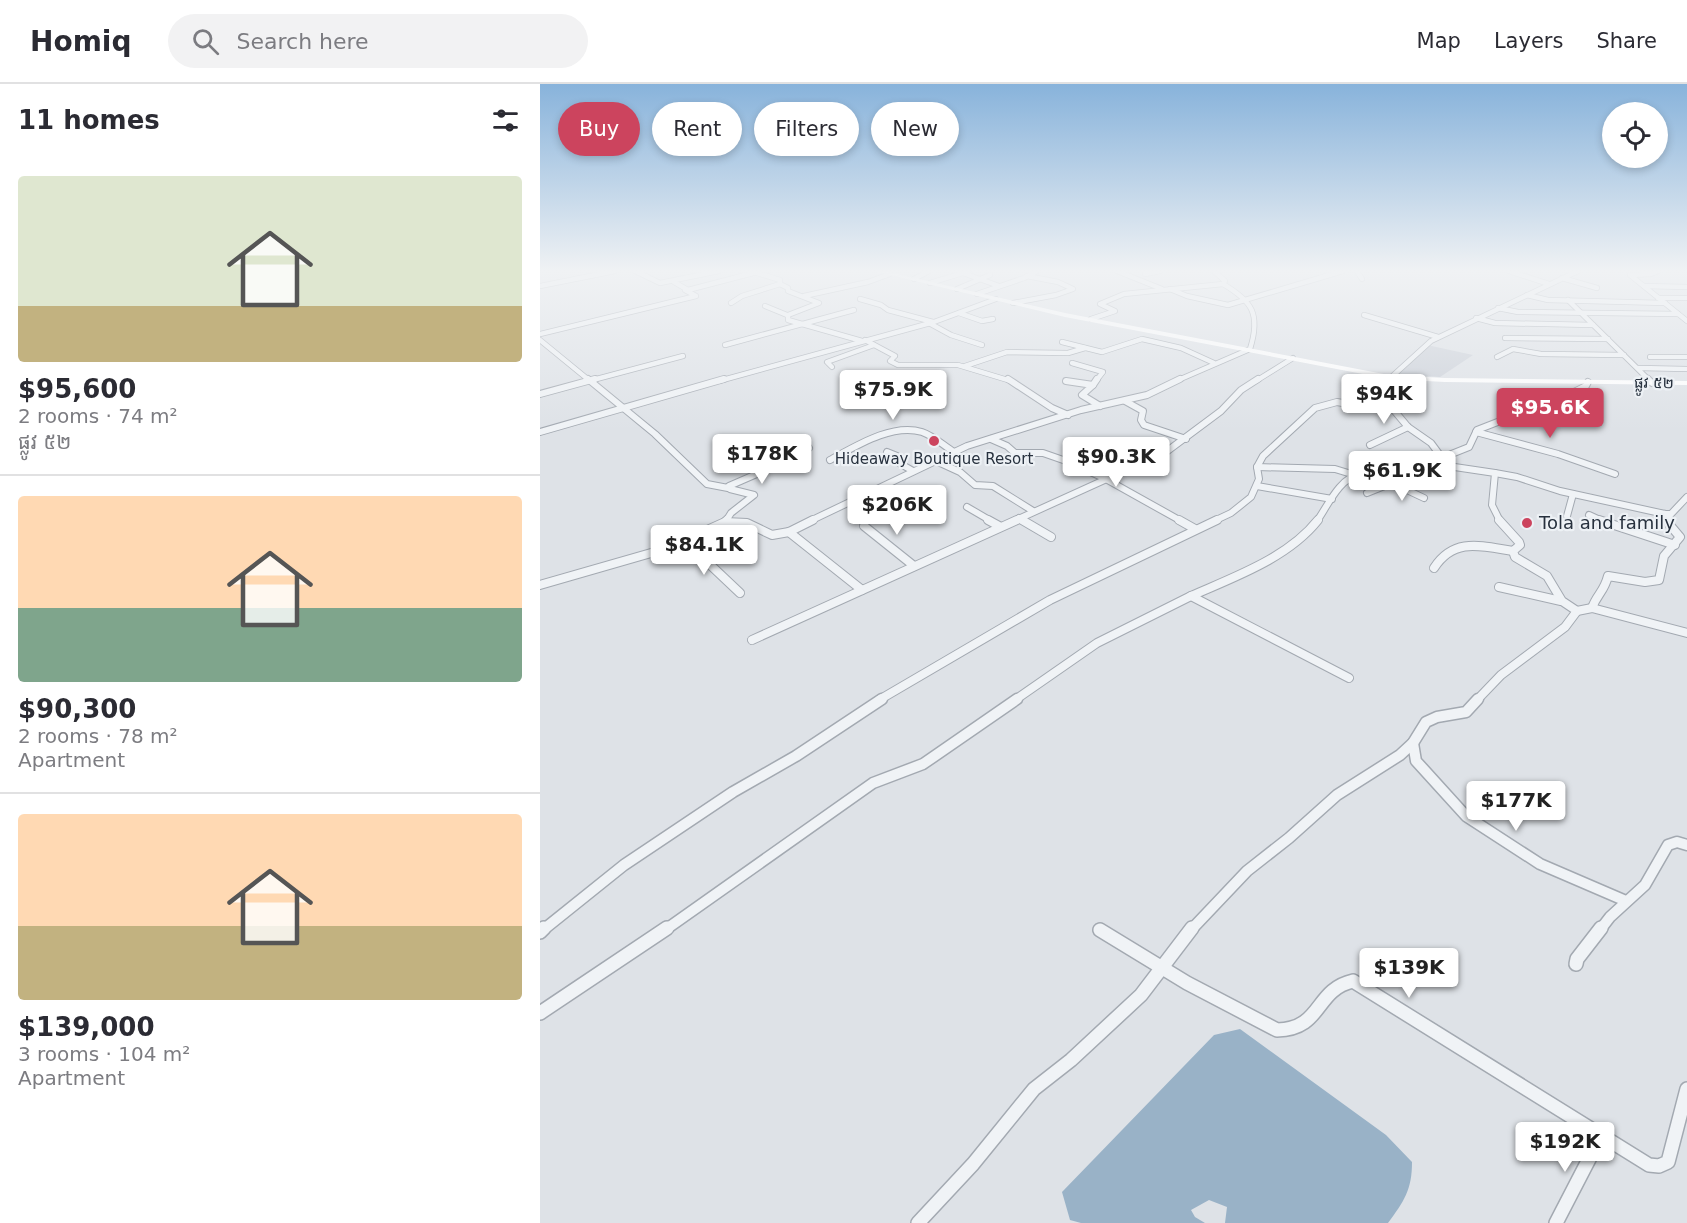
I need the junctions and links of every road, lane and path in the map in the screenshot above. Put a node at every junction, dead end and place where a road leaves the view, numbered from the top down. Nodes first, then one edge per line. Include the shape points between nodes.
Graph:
1 (580, 324) edge
2 (802, 324) joint
3 (926, 324) edge
4 (933, 324) edge
5 (1119, 324) edge
6 (1254, 324) edge
7 (1395, 324) edge
8 (1463, 324) edge
9 (1496, 324) edge
10 (1552, 324) edge
11 (1593, 325) joint
12 (1150, 330) junction
13 (540, 334) edge
14 (1438, 337) junction
15 (1505, 338) junction
16 (1139, 339) junction
17 (1608, 339) junction
18 (540, 340) edge
19 (863, 340) junction
20 (1062, 342) dead end
21 (725, 345) dead end
22 (874, 345) junction
23 (982, 345) dead end
24 (1085, 348) junction
25 (1250, 349) junction
26 (1513, 349) junction
27 (1624, 355) junction
28 (683, 356) dead end
29 (1497, 357) dead end
30 (1650, 357) dead end
31 (1687, 357) edge
32 (1293, 358) junction
33 (1072, 363) dead end
34 (1214, 363) junction
35 (965, 366) junction
36 (832, 367) dead end
37 (1638, 368) junction
38 (1687, 369) edge
39 (1389, 377) junction
40 (591, 381) junction
41 (1066, 381) dead end
42 (1588, 382) junction
43 (1652, 382) junction
44 (1687, 383) edge
45 (1093, 385) junction
46 (540, 394) edge
47 (1125, 401) junction
48 (1387, 402) junction
49 (1100, 406) junction
50 (622, 408) junction
51 (1068, 415) junction
52 (1405, 422) junction
53 (540, 432) edge
54 (1476, 432) junction
55 (991, 439) junction
56 (1186, 439) junction
57 (1370, 445) dead end
58 (809, 448) dead end
59 (887, 452) dead end
60 (954, 452) junction
61 (1441, 458) junction
62 (830, 460) dead end
63 (936, 461) junction
64 (1257, 467) junction
65 (913, 471) junction
66 (1496, 473) junction
67 (1615, 474) dead end
68 (1358, 476) junction
69 (1105, 479) junction
70 (1392, 483) junction
71 (1257, 486) junction
72 (728, 488) junction
73 (1367, 493) dead end
74 (1573, 494) junction
75 (1687, 497) edge
76 (1424, 498) dead end
77 (1332, 500) junction
78 (967, 507) dead end
79 (1033, 511) junction
80 (1165, 513) joint
81 (1665, 514) junction
82 (1589, 515) dead end
83 (1567, 516) dead end
84 (1019, 518) junction
85 (725, 522) junction
86 (864, 526) dead end
87 (999, 526) junction
88 (1195, 529) junction
89 (789, 532) junction
90 (1051, 537) dead end
91 (685, 541) junction
92 (1675, 545) junction
93 (1513, 551) junction
94 (914, 566) junction
95 (1434, 568) dead end
96 (540, 585) edge
97 (1499, 587) dead end
98 (862, 590) junction
99 (740, 593) dead end
100 (1191, 596) junction
101 (1562, 601) junction
102 (1592, 608) junction
103 (1577, 611) junction
104 (1687, 633) edge
105 (752, 640) dead end
106 (1349, 678) dead end
107 (1413, 742) junction
108 (1687, 845) edge
109 (1626, 901) junction
110 (1100, 930) dead end
111 (540, 932) edge
112 (1576, 964) dead end
113 (1160, 968) junction
114 (540, 1013) edge
115 (1687, 1089) edge
116 (1601, 1136) junction
117 (918, 1223) edge
118 (1556, 1223) edge

1 - 13 street
2 - 19 street
2 - 21 street
3 - 19 street
4 - 23 street
5 - 12 street, ផ្លូវ ៥២
6 - 25 street
7 - 14 street
8 - 14 street
9 - 15 street
10 - 11 street
11 - 17 street
12 - 16 street
12 - 25 street, ផ្លូវ ៥២
14 - 39 street
15 - 17 street
15 - 26 street
16 - 24 street via 1106,352
16 - 34 street via 1181,348
17 - 27 street
18 - 40 street
19 - 22 street
19 - 50 street
20 - 24 street
22 - 35 street via 895,356 890,361 900,365
22 - 36 street via 827,362
24 - 35 street via 1068,353 1006,352
25 - 32 street, ផ្លូវ ៥២
25 - 34 street
26 - 27 street via 1541,354
26 - 29 street
27 - 37 street
28 - 40 street
30 - 31 street
32 - 39 street, ផ្លូវ ៥២
32 - 56 street via 1241,390
33 - 45 street via 1103,372
34 - 47 street
35 - 51 street via 1003,377
37 - 38 street
37 - 43 street
39 - 42 street, ផ្លូវ ៥២
39 - 48 street
40 - 46 street
40 - 50 street
41 - 45 street
42 - 43 street, ផ្លូវ ៥២
42 - 54 street via 1572,393
43 - 44 street, ផ្លូវ ៥២
45 - 49 street via 1082,395
47 - 49 street
47 - 56 street via 1143,411 1144,425
48 - 52 street
48 - 64 street via 1364,407 1337,402 1315,408 1263,456
49 - 51 street
50 - 53 street
50 - 72 street via 707,483
51 - 55 street
52 - 57 street
52 - 61 street via 1431,443
54 - 61 street via 1469,447
54 - 67 street
55 - 60 street
55 - 69 street via 1015,453 1047,454
56 - 69 street
58 - 72 street
59 - 65 street
60 - 62 street via 927,433 903,431 879,436
60 - 63 street
61 - 66 street via 1450,467
61 - 70 street
63 - 65 street
63 - 79 street via 960,472 975,485 993,486
64 - 68 street via 1335,469
64 - 71 street
65 - 89 street
66 - 74 street
66 - 93 street via 1492,506 1498,520 1520,542
68 - 70 street
68 - 77 street
69 - 79 street
69 - 80 street
70 - 73 street
70 - 76 street
71 - 77 street
71 - 88 street via 1243,505
72 - 85 street via 754,495
74 - 81 street
74 - 83 street
75 - 81 street via 1671,514
77 - 100 street via 1318,521 1294,543
78 - 87 street
79 - 84 street
80 - 88 street
81 - 92 street via 1680,537
82 - 92 street
84 - 87 street
84 - 90 street
85 - 89 street via 747,523 772,535
85 - 91 street
86 - 94 street
87 - 94 street
88 - 111 street via 1050,600 873,704 633,859
89 - 98 street
91 - 96 street
91 - 99 street
92 - 102 street via 1664,556 1659,580 1645,582 1608,576 1605,590
93 - 95 street via 1457,546 1441,557
93 - 101 street via 1547,576
94 - 98 street
97 - 101 street
98 - 105 street
100 - 106 street
100 - 114 street via 1096,643 923,764 873,783 631,954
101 - 103 street
102 - 103 street
102 - 104 street
103 - 107 street via 1565,627 1500,675 1466,712 1426,722
107 - 109 street via 1416,761 1466,816 1544,866
107 - 113 street via 1400,755 1337,795 1247,872 1198,921
108 - 109 street via 1668,845 1645,885
109 - 112 street via 1598,931
110 - 113 street
113 - 116 street via 1243,1014 1290,1031 1308,1022 1337,985 1353,981
113 - 117 street via 1141,995 1034,1089
115 - 116 street via 1668,1162 1649,1165
116 - 118 street

